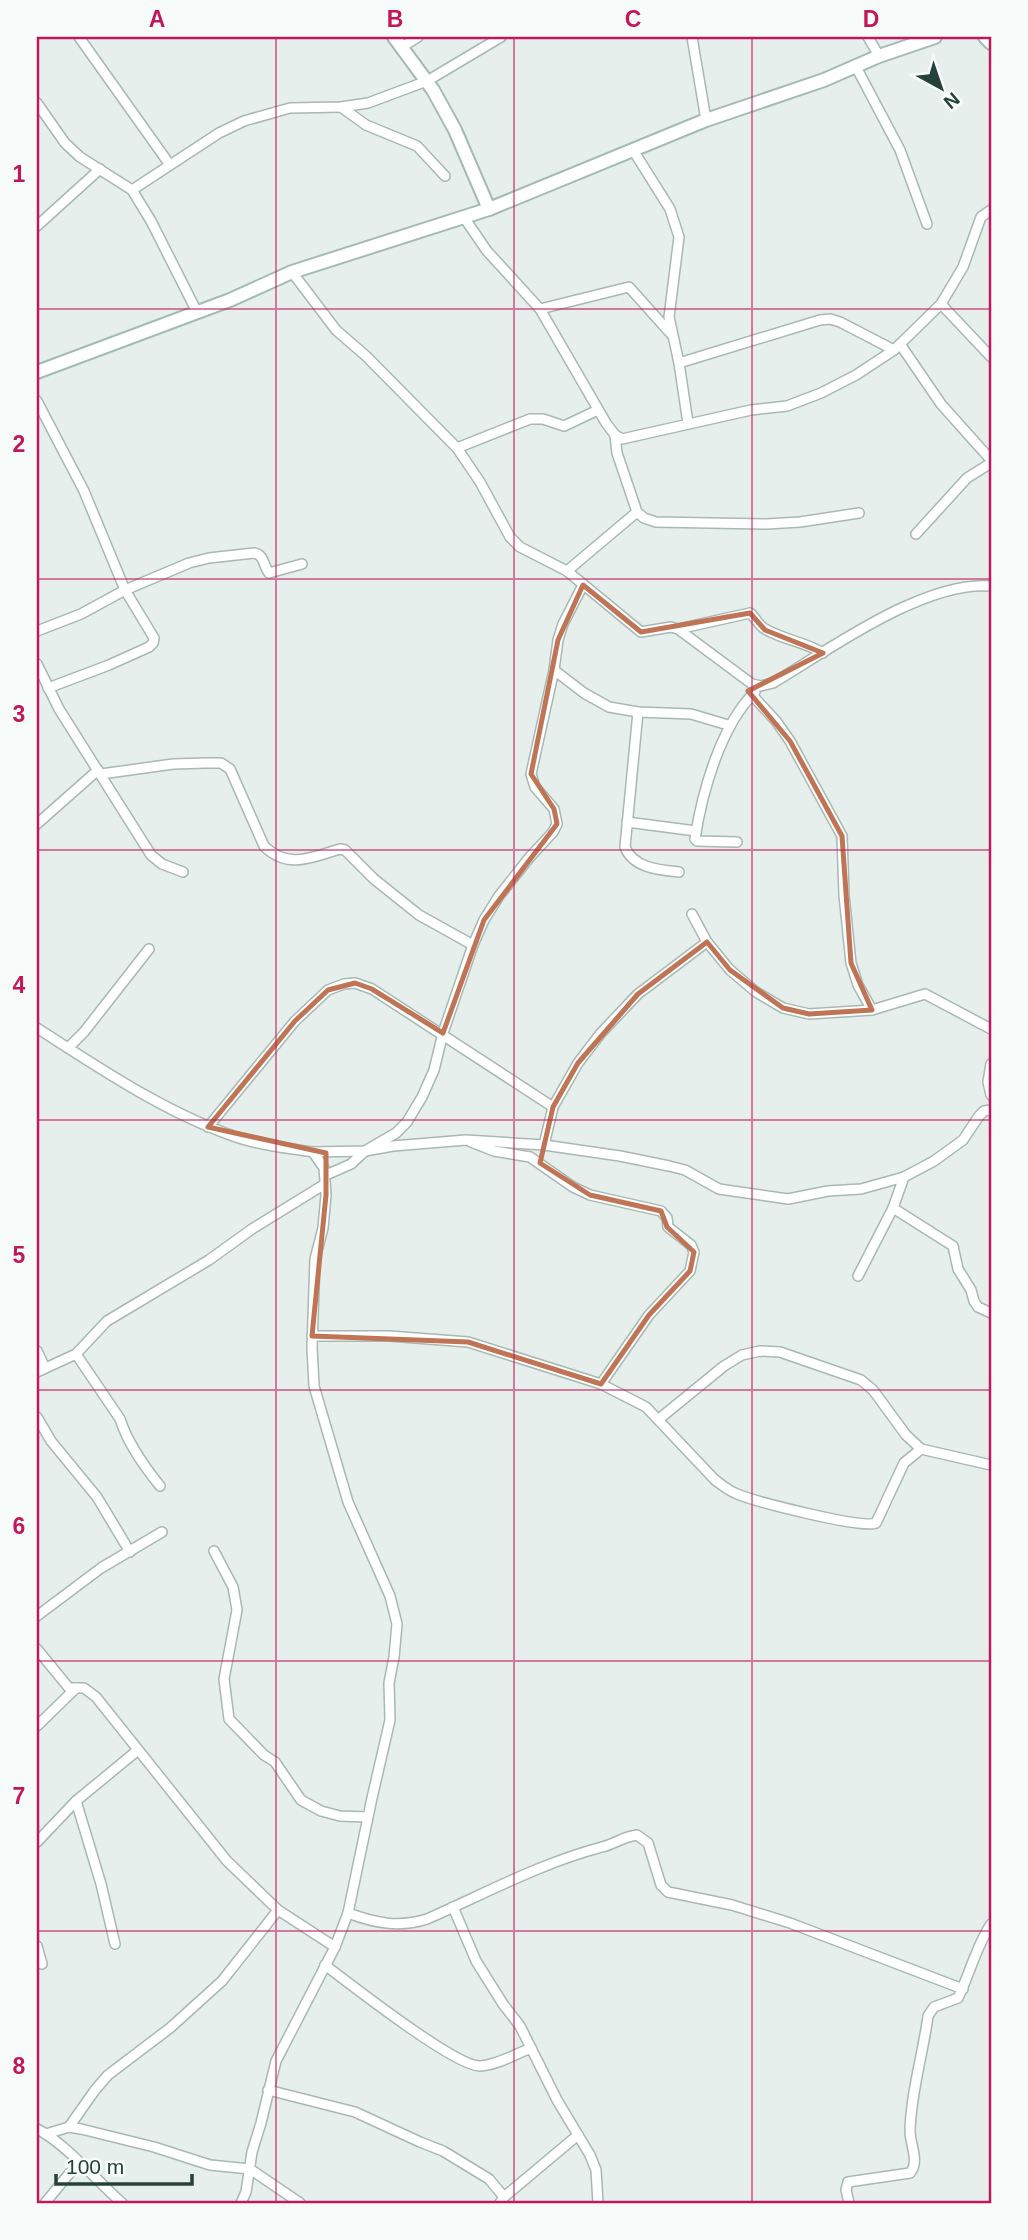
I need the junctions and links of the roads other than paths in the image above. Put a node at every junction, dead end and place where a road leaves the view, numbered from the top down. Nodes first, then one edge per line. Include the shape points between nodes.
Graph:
1 (79, 37) edge
2 (418, 37) edge
3 (692, 37) edge
4 (868, 37) edge
5 (935, 37) edge
6 (985, 37) edge
7 (498, 38) edge
8 (398, 42) edge
9 (991, 43) edge
10 (879, 55) junction
11 (855, 65) junction
12 (427, 81) junction
13 (37, 103) edge
14 (341, 107) junction
15 (706, 120) junction
16 (633, 150) junction
17 (170, 165) junction
18 (100, 169) junction
19 (445, 176) dead end
20 (132, 190) junction
21 (489, 209) junction
22 (991, 209) edge
23 (463, 216) junction
24 (927, 224) dead end
25 (37, 226) edge
26 (292, 272) junction
27 (941, 304) junction
28 (540, 309) junction
29 (197, 312) junction
30 (674, 336) junction
31 (897, 347) junction
32 (991, 358) edge
33 (679, 363) junction
34 (37, 372) edge
35 (37, 401) edge
36 (598, 410) junction
37 (688, 423) junction
38 (615, 436) junction
39 (457, 448) junction
40 (991, 462) edge
41 (636, 512) junction
42 (859, 513) dead end
43 (916, 534) dead end
44 (302, 564) dead end
45 (567, 571) junction
46 (583, 585) junction
47 (991, 586) edge
48 (125, 590) junction
49 (678, 629) junction
50 (37, 631) edge
51 (823, 653) junction
52 (37, 664) edge
53 (554, 670) junction
54 (761, 687) junction
55 (48, 688) junction
56 (752, 695) junction
57 (638, 712) junction
58 (729, 725) junction
59 (100, 772) junction
60 (627, 822) junction
61 (37, 824) edge
62 (696, 831) junction
63 (737, 842) dead end
64 (183, 872) dead end
65 (679, 872) dead end
66 (692, 914) dead end
67 (707, 942) junction
68 (473, 945) junction
69 (149, 948) dead end
70 (872, 1010) junction
71 (37, 1028) edge
72 (991, 1029) edge
73 (443, 1033) junction
74 (68, 1048) junction
75 (991, 1064) edge
76 (991, 1095) edge
77 (554, 1107) junction
78 (991, 1110) edge
79 (208, 1126) junction
80 (466, 1140) junction
81 (544, 1146) junction
82 (365, 1151) junction
83 (313, 1152) junction
84 (904, 1177) junction
85 (325, 1179) junction
86 (893, 1208) junction
87 (858, 1276) dead end
88 (991, 1312) edge
89 (312, 1336) junction
90 (37, 1351) edge
91 (76, 1354) junction
92 (41, 1370) edge
93 (601, 1384) junction
94 (37, 1417) edge
95 (659, 1419) junction
96 (921, 1448) junction
97 (991, 1465) edge
98 (160, 1486) dead end
99 (162, 1532) dead end
100 (214, 1551) dead end
101 (130, 1552) junction
102 (37, 1616) edge
103 (37, 1649) edge
104 (76, 1688) junction
105 (37, 1726) edge
106 (138, 1750) junction
107 (76, 1801) junction
108 (368, 1817) junction
109 (37, 1842) edge
110 (453, 1907) junction
111 (278, 1910) junction
112 (348, 1913) junction
113 (991, 1924) edge
114 (115, 1944) dead end
115 (37, 1946) edge
116 (335, 1947) junction
117 (42, 1964) dead end
118 (325, 1965) junction
119 (963, 1989) junction
120 (531, 2048) junction
121 (268, 2090) junction
122 (69, 2127) junction
123 (41, 2132) edge
124 (578, 2135) junction
125 (78, 2163) junction
126 (250, 2169) junction
127 (502, 2200) edge
128 (45, 2203) edge
129 (122, 2203) edge
130 (241, 2203) edge
131 (300, 2203) edge
132 (598, 2203) edge
133 (849, 2203) edge

1 - 17 street
2 - 8 street
3 - 15 street
4 - 10 street
5 - 10 street
6 - 9 street
7 - 12 street
8 - 12 street
10 - 11 street
11 - 15 street
11 - 24 street via 900,150
12 - 14 street via 368,103
12 - 21 street
13 - 18 street via 65,143
14 - 17 street via 290,108 244,121
14 - 19 street via 366,125 417,146
15 - 16 street
16 - 21 street
16 - 30 street via 670,209 679,237 669,317
17 - 20 street
18 - 20 street
18 - 25 street
20 - 29 street
21 - 23 street
22 - 27 street via 981,217 963,267
23 - 26 street
23 - 28 street via 487,251
26 - 29 street
26 - 39 street via 336,330
27 - 31 street
27 - 32 street
28 - 30 street via 629,287
28 - 36 street
29 - 34 street
30 - 33 street
31 - 33 street via 831,319
31 - 37 street via 821,393 787,405
31 - 40 street
33 - 37 street
35 - 48 street via 83,491
36 - 38 street
36 - 39 street via 564,426 530,419
37 - 38 street via 630,439
38 - 41 street
39 - 45 street via 510,537
40 - 43 street via 967,478
41 - 42 street via 656,522 767,524
41 - 45 street
44 - 48 street via 273,573 259,554 209,558
45 - 46 street
46 - 49 street via 641,632
46 - 53 street via 563,624
47 - 51 street via 951,588 878,621
48 - 50 street
48 - 55 street via 153,643 109,666
49 - 51 street via 750,613 766,630
49 - 54 street
51 - 54 street
52 - 55 street
53 - 57 street via 609,707
53 - 68 street via 531,774 535,787 554,809 557,824 499,896
54 - 56 street
55 - 59 street
56 - 58 street
56 - 70 street via 790,741 842,836 851,963
57 - 58 street via 691,714
57 - 60 street
58 - 62 street via 715,758
59 - 61 street
59 - 64 street via 153,857
59 - 68 street via 221,762 230,769 264,846 273,855 303,860 345,850 419,915
60 - 62 street
60 - 65 street via 625,847 636,863
62 - 63 street via 697,841
66 - 67 street
67 - 70 street via 730,970 783,1008 809,1014
67 - 77 street via 618,1014 578,1063
68 - 73 street
69 - 74 street
70 - 72 street via 925,995
71 - 74 street
73 - 77 street
73 - 79 street via 372,989 344,984 328,990 295,1021
73 - 82 street via 434,1070 407,1122
74 - 79 street via 146,1096
75 - 76 street
77 - 81 street
78 - 84 street via 984,1111 953,1148
79 - 83 street via 242,1139
80 - 81 street
80 - 82 street
80 - 93 street via 530,1157 590,1195 661,1211 668,1227 691,1245 690,1271 649,1315
81 - 84 street via 669,1166 719,1189 788,1199 861,1189
82 - 83 street
82 - 85 street
83 - 85 street
84 - 86 street
85 - 89 street
85 - 91 street via 209,1260 107,1321
86 - 87 street
86 - 88 street via 953,1246 958,1269 974,1301
89 - 93 street via 468,1342
89 - 108 street via 314,1385 324,1421 348,1502 390,1596 397,1624 389,1683 390,1720
90 - 92 street
91 - 92 street
91 - 98 street
93 - 95 street via 646,1407
94 - 101 street via 97,1497
95 - 96 street via 743,1355 780,1352 861,1380
95 - 96 street via 726,1489 868,1525 879,1519 904,1463
96 - 97 street
99 - 101 street
100 - 108 street via 233,1587 237,1610 224,1679 229,1719 275,1762 301,1800 340,1816
101 - 102 street
103 - 104 street via 69,1688
104 - 105 street
104 - 106 street via 96,1696
106 - 107 street
106 - 111 street via 227,1861
107 - 109 street
107 - 114 street
108 - 112 street
110 - 112 street via 410,1924 370,1921
110 - 119 street via 570,1856 637,1835 648,1843 661,1885 668,1892 790,1923
110 - 120 street via 476,1961
111 - 116 street
111 - 122 street via 222,1981 108,2075
112 - 116 street
113 - 119 street
115 - 117 street
116 - 118 street
118 - 120 street via 410,2028 477,2066
118 - 121 street via 276,2061
119 - 133 street via 955,2001 934,2007 928,2016 911,2114 913,2170 848,2182
120 - 124 street
121 - 126 street
121 - 127 street via 355,2112 443,2151 489,2179
122 - 123 street
122 - 126 street via 209,2165
123 - 125 street
124 - 127 street
124 - 132 street via 596,2170
125 - 128 street
125 - 129 street
126 - 130 street
126 - 131 street

